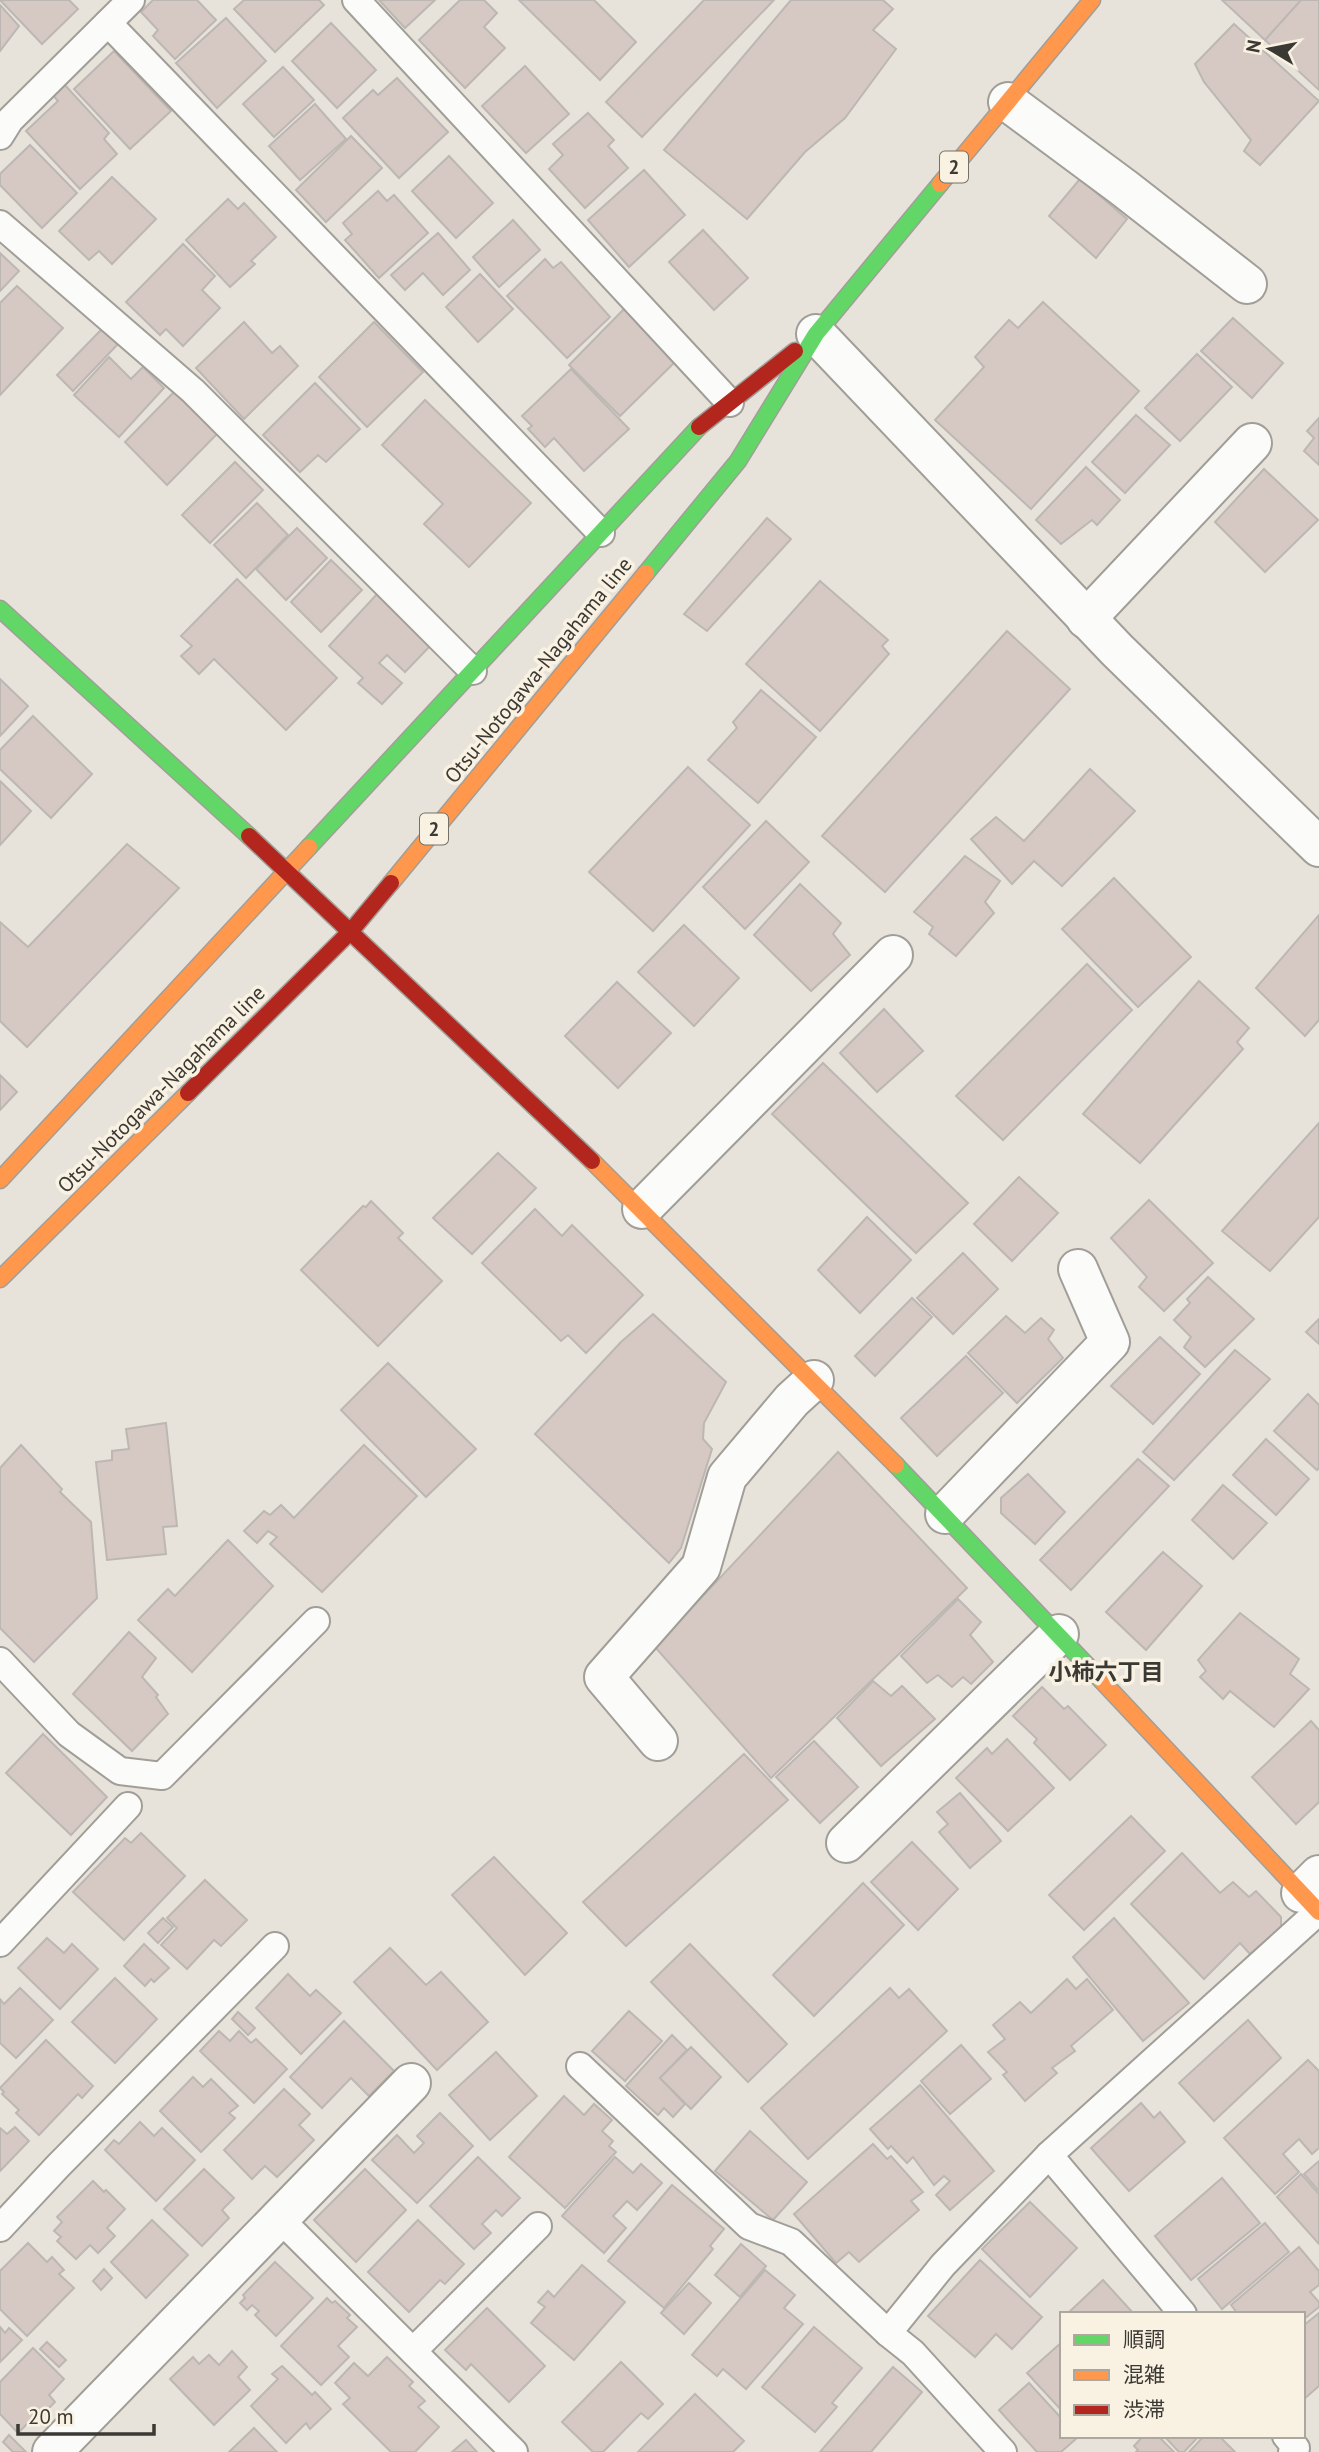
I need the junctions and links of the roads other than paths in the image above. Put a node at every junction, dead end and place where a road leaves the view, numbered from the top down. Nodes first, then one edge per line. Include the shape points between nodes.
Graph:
1 (131, 0) edge
2 (356, 0) edge
3 (1092, 0) edge
4 (108, 23) junction
5 (1008, 102) junction
6 (0, 136) edge
7 (0, 224) edge
8 (1247, 284) dead end
9 (816, 334) junction
10 (730, 403) junction
11 (1252, 443) dead end
12 (601, 533) junction
13 (0, 608) edge
14 (1086, 619) junction
15 (473, 671) junction
16 (1319, 847) edge
17 (288, 871) junction
18 (351, 931) junction
19 (893, 955) dead end
20 (0, 1180) edge
21 (642, 1209) junction
22 (1077, 1269) dead end
23 (0, 1279) edge
24 (814, 1380) junction
25 (946, 1514) junction
26 (316, 1621) dead end
27 (1059, 1634) junction
28 (0, 1661) edge
29 (659, 1741) dead end
30 (128, 1805) dead end
31 (846, 1843) dead end
32 (1314, 1898) edge
33 (0, 1943) edge
34 (275, 1946) dead end
35 (580, 2066) dead end
36 (411, 2083) dead end
37 (1049, 2155) junction
38 (281, 2220) junction
39 (538, 2226) dead end
40 (0, 2228) edge
41 (1181, 2312) edge
42 (888, 2333) junction
43 (413, 2351) junction
44 (52, 2452) edge
45 (514, 2452) edge
46 (1003, 2452) edge

1 - 4 lane
2 - 10 lane
3 - 5 main road, Otsu-Notogawa-Nagahama line / 2
4 - 6 lane via 10,120
4 - 12 lane
5 - 8 street
5 - 9 main road, Otsu-Notogawa-Nagahama line / 2
7 - 15 lane via 193,391
9 - 10 main road, Otsu-Notogawa-Nagahama line / 2
9 - 14 street
9 - 18 main road, Otsu-Notogawa-Nagahama line / 2 via 738,461
10 - 12 main road, Otsu-Notogawa-Nagahama line / 2 via 699,426
11 - 14 street
12 - 15 main road, Otsu-Notogawa-Nagahama line / 2
13 - 17 main road
14 - 16 street
15 - 17 main road, Otsu-Notogawa-Nagahama line / 2
17 - 18 main road
17 - 20 main road, Otsu-Notogawa-Nagahama line / 2
18 - 21 main road
18 - 23 main road, Otsu-Notogawa-Nagahama line / 2
19 - 21 street
21 - 24 main road
22 - 25 street via 1110,1342
24 - 25 main road
24 - 29 street via 727,1476 701,1567 604,1678
25 - 27 main road
26 - 28 lane via 162,1776 120,1771 69,1734
27 - 31 street
27 - 32 main road
30 - 33 lane
32 - 37 lane
34 - 40 lane
35 - 42 lane via 749,2226 791,2242
36 - 38 street
37 - 41 lane
37 - 42 lane via 943,2265
38 - 43 lane
38 - 44 street
39 - 43 lane
42 - 46 lane via 913,2353
43 - 45 lane

